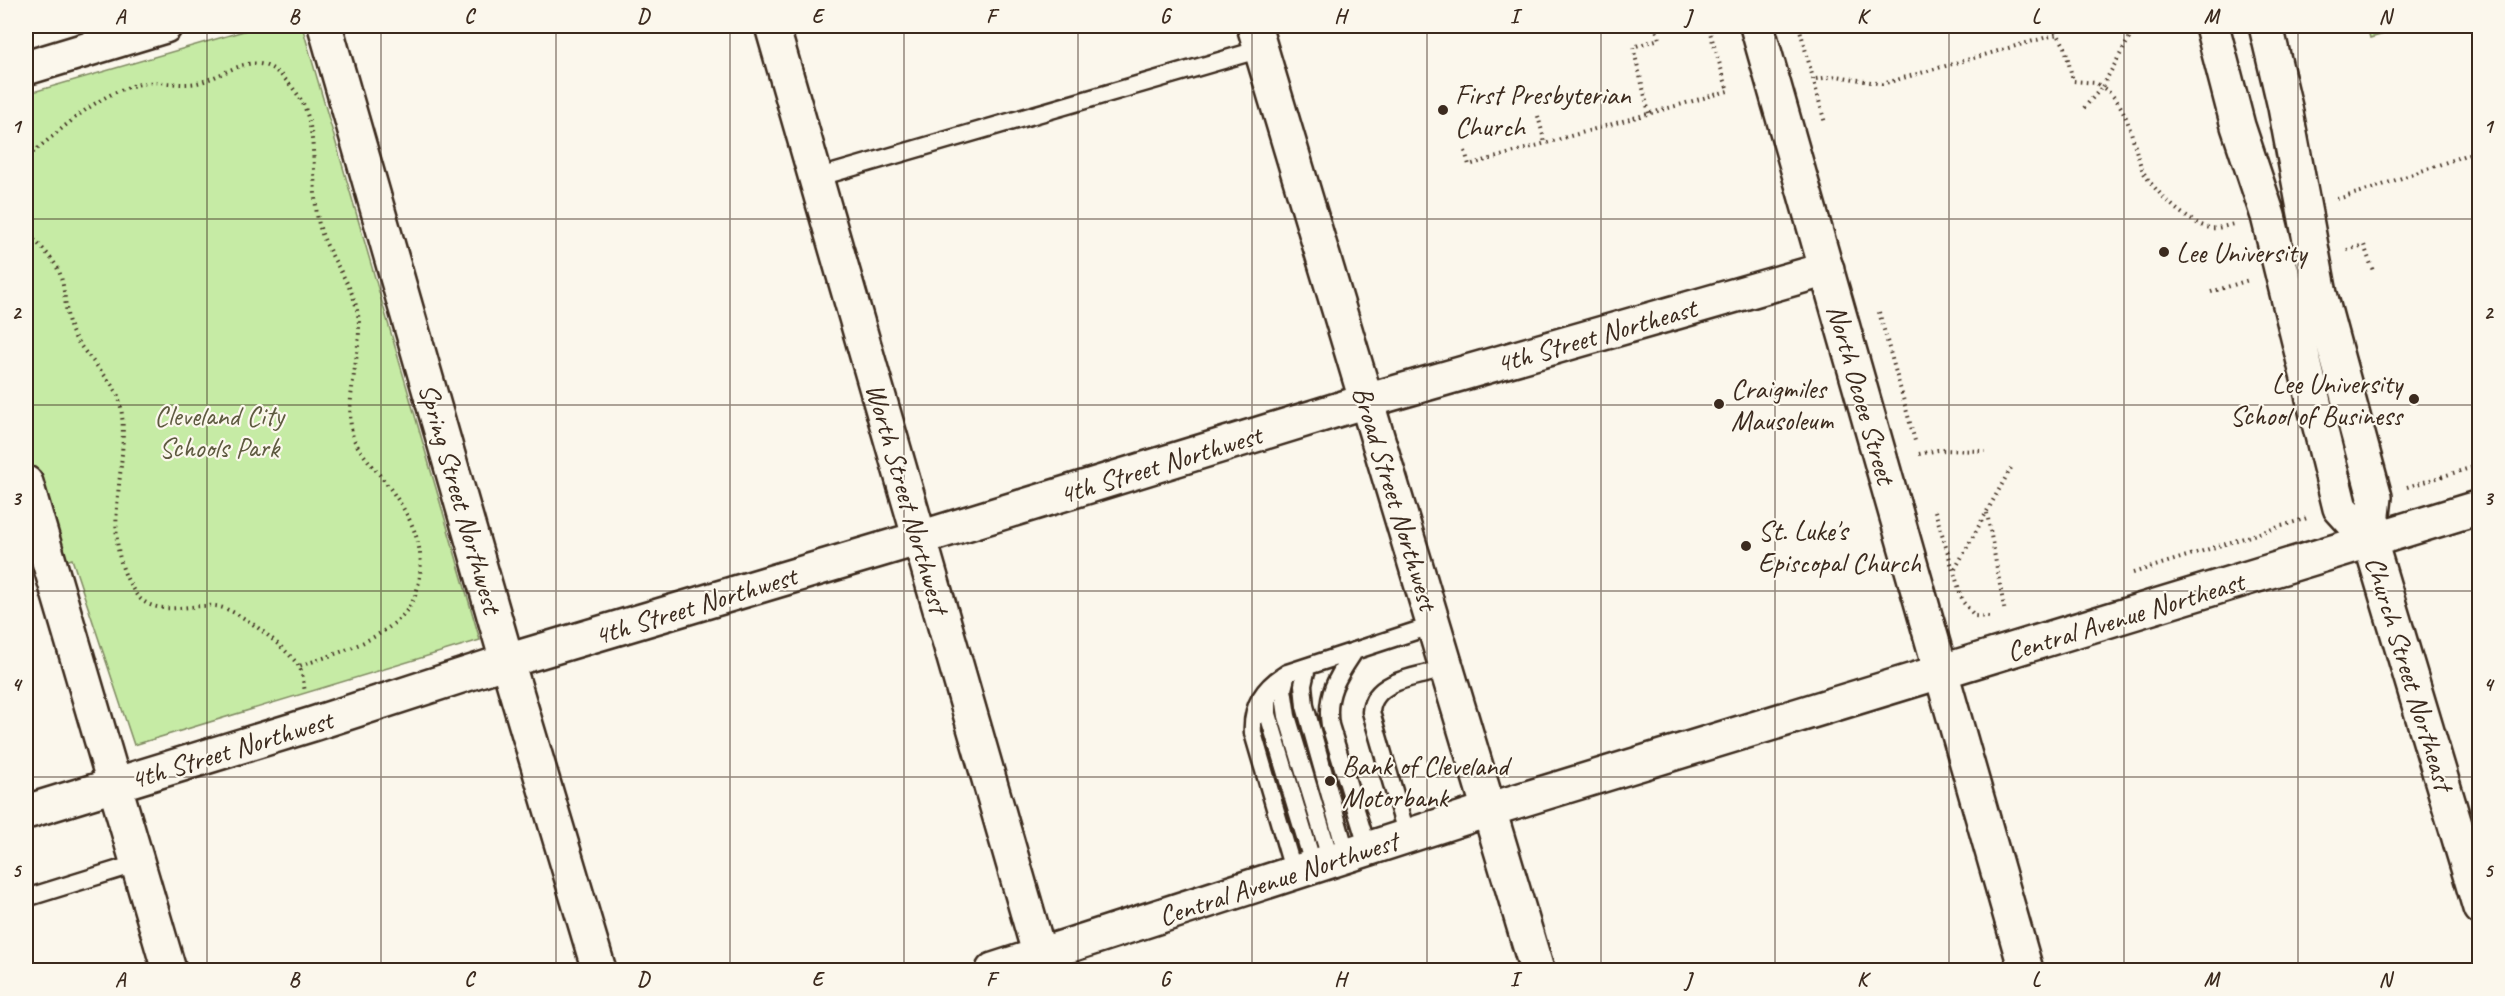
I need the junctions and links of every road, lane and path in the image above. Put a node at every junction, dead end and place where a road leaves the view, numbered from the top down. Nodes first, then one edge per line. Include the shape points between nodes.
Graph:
1 (165, 26) edge
2 (326, 26) edge
3 (772, 26) edge
4 (1655, 26) edge
5 (1708, 26) edge
6 (1757, 26) edge
7 (1799, 26) edge
8 (2054, 26) edge
9 (2136, 26) edge
10 (2212, 26) edge
11 (2266, 26) edge
12 (2058, 34) junction
13 (1258, 37) edge
14 (26, 68) edge
15 (1816, 79) dead end
16 (2102, 87) junction
17 (2084, 108) dead end
18 (1649, 113) junction
19 (1538, 116) dead end
20 (1827, 132) dead end
21 (1545, 143) junction
22 (2480, 150) edge
23 (1465, 151) dead end
24 (26, 162) edge
25 (816, 178) junction
26 (2334, 200) dead end
27 (2244, 221) dead end
28 (26, 231) edge
29 (2345, 251) dead end
30 (1827, 269) junction
31 (2373, 271) dead end
32 (2259, 277) dead end
33 (2211, 292) dead end
34 (1877, 306) dead end
35 (1366, 401) junction
36 (1916, 442) dead end
37 (1985, 451) dead end
38 (1922, 465) dead end
39 (2480, 465) edge
40 (2011, 468) dead end
41 (26, 483) edge
42 (2401, 489) dead end
43 (2480, 507) edge
44 (1935, 509) dead end
45 (1987, 513) junction
46 (2315, 514) dead end
47 (920, 538) junction
48 (2370, 541) junction
49 (1954, 569) junction
50 (2127, 574) dead end
51 (2016, 609) dead end
52 (1992, 616) dead end
53 (1434, 625) junction
54 (1354, 652) junction
55 (507, 661) junction
56 (1306, 667) junction
57 (1447, 669) junction
58 (1940, 672) junction
59 (1282, 676) junction
60 (1770, 723) joint
61 (115, 785) junction
62 (1488, 810) junction
63 (26, 812) edge
64 (1407, 836) junction
65 (1331, 861) junction
66 (139, 863) junction
67 (26, 898) edge
68 (2480, 908) edge
69 (1042, 963) edge
70 (169, 970) edge
71 (598, 970) edge
72 (993, 970) edge
73 (1537, 970) edge
74 (2026, 970) edge

1 - 14 street
2 - 55 street, Spring Street Northwest
3 - 25 street, Worth Street Northwest
4 - 18 path via 1659,39 1633,47
5 - 18 path via 1728,91
6 - 30 street, North Ocoee Street
7 - 20 path
8 - 12 path
9 - 16 path
10 - 48 street, Church Street Northeast via 2238,126 2268,216 2340,508
11 - 48 street, Church Street Northeast via 2320,294 2375,497
12 - 15 path via 1882,84 1836,76
12 - 16 path via 2073,81
13 - 25 lane
13 - 35 street, Broad Street Northwest
16 - 17 path
16 - 27 path via 2121,106 2143,171 2162,196 2187,218 2212,228
18 - 21 path
19 - 21 path
21 - 23 path via 1469,165
22 - 26 path
24 - 28 path via 76,119 126,87 149,83 185,85 256,63 273,68 289,83 305,107 318,222 326,246 354,297 359,323 351,412 354,438 398,498 417,534 421,570 418,586 408,608 394,623 347,651 299,666 249,620 229,608 158,607 139,597 124,576 115,514 122,448 120,399 75,338 57,266
25 - 47 street, Worth Street Northwest
29 - 31 path via 2364,245
30 - 35 street, 4th Street Northeast
30 - 58 street, North Ocoee Street
32 - 33 path
34 - 36 path
35 - 47 street, 4th Street Northwest
35 - 53 street, Broad Street Northwest
37 - 38 path via 1938,450 1919,454
39 - 42 path
40 - 45 path
41 - 61 street
43 - 48 street, Central Avenue Northeast
44 - 49 path
45 - 49 path
45 - 51 path via 2003,614
46 - 50 path
47 - 55 street, 4th Street Northwest
47 - 69 street, Worth Street Northwest
48 - 58 street, Central Avenue Northeast
48 - 68 street, Church Street Northeast
49 - 52 path via 1969,611 1984,618
53 - 54 lane
53 - 57 street, Broad Street Northwest
54 - 56 lane
54 - 65 lane via 1334,682 1328,710
55 - 61 street, 4th Street Northwest
55 - 71 street, Spring Street Northwest
56 - 59 lane
56 - 65 lane via 1305,706
57 - 62 street, Broad Street Northwest
57 - 64 lane via 1389,685 1372,705
58 - 60 street, Central Avenue Northeast
58 - 74 street, North Ocoee Street
59 - 65 lane via 1285,708
59 - 65 lane via 1258,702 1252,720 1253,733
60 - 62 street, Central Avenue Northwest
61 - 63 street, 4th Street Northwest
61 - 66 street
62 - 64 street, Central Avenue Northwest
62 - 73 street, Broad Street Northwest
64 - 65 street, Central Avenue Northwest
65 - 69 street, Central Avenue Northwest
66 - 67 lane
66 - 70 street
69 - 72 street, Central Avenue Northwest

